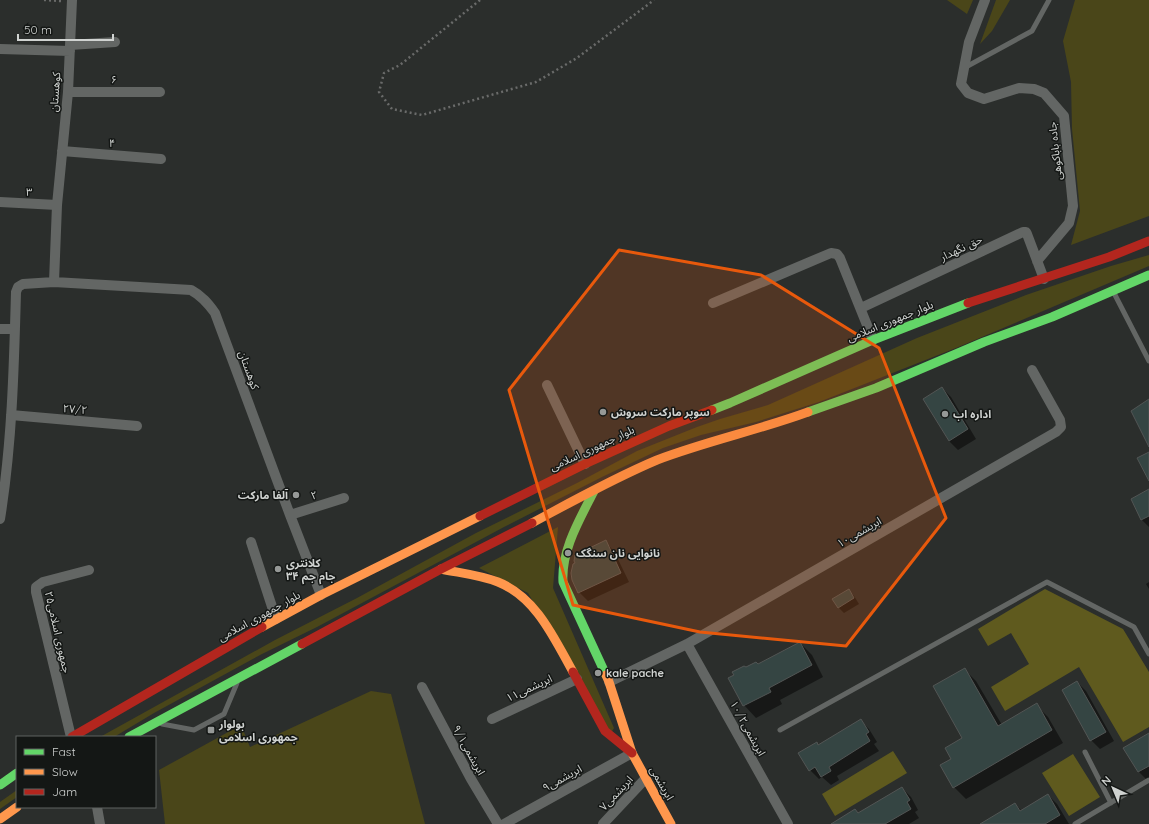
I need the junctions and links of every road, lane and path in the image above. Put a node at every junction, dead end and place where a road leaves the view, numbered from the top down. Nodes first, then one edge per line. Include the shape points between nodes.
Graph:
1 (44, 0) edge
2 (480, 0) edge
3 (654, 0) edge
4 (985, 0) edge
5 (1049, 0) edge
6 (72, 1) edge
7 (115, 42) dead end
8 (70, 48) junction
9 (0, 49) edge
10 (964, 69) junction
11 (68, 92) junction
12 (160, 92) dead end
13 (62, 151) junction
14 (161, 159) dead end
15 (0, 202) edge
16 (57, 205) junction
17 (1149, 241) edge
18 (1037, 261) junction
19 (1149, 275) edge
20 (1044, 279) junction
21 (54, 282) junction
22 (1113, 291) junction
23 (713, 303) dead end
24 (861, 308) junction
25 (0, 329) edge
26 (15, 329) junction
27 (874, 340) junction
28 (1149, 361) edge
29 (1032, 370) dead end
30 (547, 385) dead end
31 (11, 415) junction
32 (137, 426) dead end
33 (585, 464) junction
34 (594, 491) junction
35 (344, 498) dead end
36 (290, 515) junction
37 (0, 519) edge
38 (251, 542) dead end
39 (441, 569) junction
40 (90, 570) dead end
41 (322, 595) junction
42 (276, 619) junction
43 (688, 644) junction
44 (1149, 654) edge
45 (240, 677) junction
46 (577, 680) junction
47 (609, 682) junction
48 (422, 687) dead end
49 (492, 719) dead end
50 (155, 723) junction
51 (780, 730) dead end
52 (72, 736) edge
53 (74, 736) edge
54 (131, 736) edge
55 (1085, 752) dead end
56 (632, 753) junction
57 (16, 774) edge
58 (646, 778) junction
59 (1149, 780) edge
60 (0, 785) edge
61 (1111, 803) junction
62 (16, 808) edge
63 (96, 808) edge
64 (0, 819) edge
65 (100, 824) edge
66 (498, 824) edge
67 (504, 824) edge
68 (603, 824) edge
69 (671, 824) edge
70 (788, 824) edge
71 (1076, 824) edge

1 - 6 path
2 - 3 path via 400,65 384,73 379,92 392,110 422,114 536,82 577,58
4 - 10 street, جاده باباکوهی via 969,42
5 - 10 lane via 1032,30
6 - 8 street, کوهستان
7 - 8 street
8 - 9 street
8 - 11 street, کوهستان
10 - 18 street, جاده باباکوهی via 961,84 968,93 984,99 1019,88 1034,89 1044,93 1064,116 1073,206 1069,223
11 - 12 street, ۶
11 - 13 street, کوهستان
13 - 14 street, ۴
13 - 16 street, کوهستان
15 - 16 street, ۳
16 - 21 street, کوهستان
17 - 20 main road, بلوار جمهوری اسلامی
18 - 20 street, حق نگهدار
18 - 24 street, حق نگهدار via 1027,234 1023,232
19 - 22 main road
20 - 27 main road, بلوار جمهوری اسلامی via 962,305
21 - 26 street, کوهستان via 23,284 18,287
21 - 36 street, کوهستان via 191,290 208,303 215,313
22 - 28 lane
22 - 34 main road via 876,388 658,460
23 - 24 street via 831,253 837,254 840,258
24 - 27 street
25 - 26 street
26 - 31 street
27 - 33 main road, بلوار جمهوری اسلامی
29 - 43 street, ابریشمی۱۰ via 1060,420 1061,427 1056,432
30 - 33 street
31 - 32 street, ۲۷/۲
31 - 37 street
33 - 41 main road, بلوار جمهوری اسلامی
34 - 39 main road
34 - 47 main road via 570,543 562,577
35 - 36 street, ۲
36 - 41 street, کوهستان
38 - 42 street
39 - 45 main road
39 - 46 main road via 483,577 512,588 544,622
40 - 52 street, جمهوری اسلامی۲۵ via 43,582 36,587
41 - 42 main road, بلوار جمهوری اسلامی
42 - 53 main road, بلوار جمهوری اسلامی
43 - 47 street, ابریشمی۱۰
43 - 70 street, ۱۰/۲ابریشمی
44 - 51 lane via 1134,627 1048,582
45 - 50 main road
45 - 50 lane via 224,714 194,730
46 - 49 street, ابریشمی۱۱
46 - 56 main road via 605,730
47 - 56 main road
48 - 66 street, ۹/۱ابریشمی
50 - 54 main road
55 - 61 lane
56 - 58 main road, ابریشمی
56 - 67 street, ابریشمی۹
57 - 60 main road
58 - 68 street, ابریشمی۷
58 - 69 main road, ابریشمی
59 - 61 lane
61 - 71 lane
62 - 64 main road
63 - 65 street

